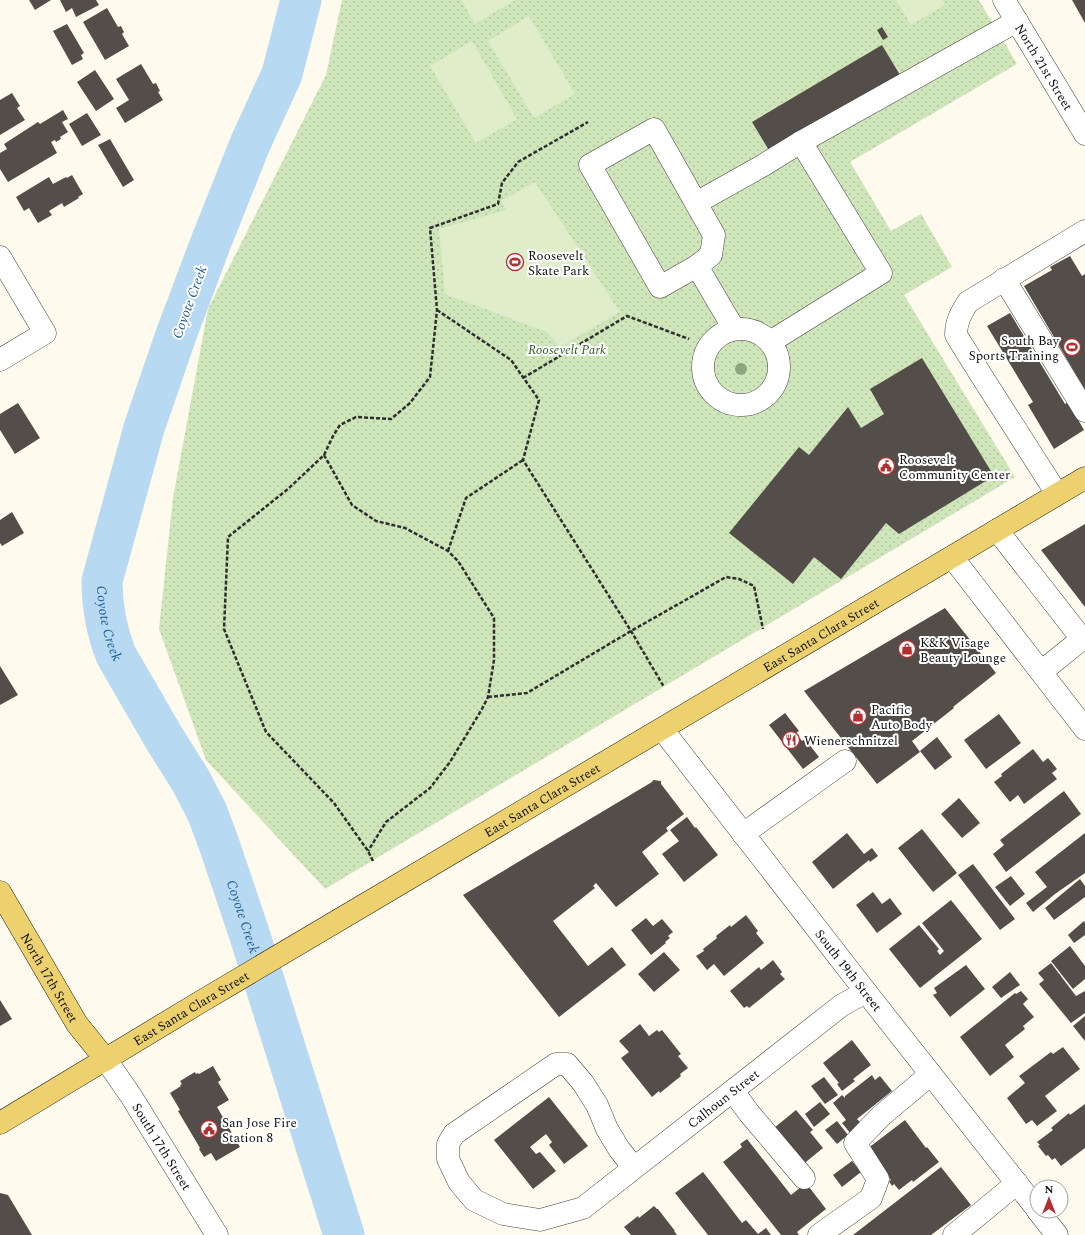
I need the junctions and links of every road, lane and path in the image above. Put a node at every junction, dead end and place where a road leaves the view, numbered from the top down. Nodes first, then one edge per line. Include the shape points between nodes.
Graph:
1 (1004, 0) edge
2 (1017, 21) junction
3 (588, 122) dead end
4 (1085, 134) edge
5 (801, 142) junction
6 (696, 203) junction
7 (1085, 231) edge
8 (0, 257) edge
9 (697, 266) junction
10 (1004, 279) junction
11 (437, 310) junction
12 (734, 329) junction
13 (689, 339) dead end
14 (770, 342) junction
15 (0, 360) edge
16 (524, 378) junction
17 (1085, 411) edge
18 (324, 455) junction
19 (523, 460) junction
20 (1085, 478) edge
21 (1057, 494) junction
22 (996, 530) junction
23 (448, 551) junction
24 (952, 557) junction
25 (763, 629) dead end
26 (631, 631) junction
27 (1041, 672) junction
28 (664, 687) dead end
29 (488, 697) junction
30 (662, 729) junction
31 (1085, 729) edge
32 (846, 761) dead end
33 (743, 834) junction
34 (368, 851) junction
35 (373, 861) dead end
36 (0, 892) edge
37 (866, 992) junction
38 (106, 1060) junction
39 (931, 1074) junction
40 (733, 1091) junction
41 (0, 1124) edge
42 (634, 1168) junction
43 (804, 1178) dead end
44 (1017, 1183) junction
45 (1029, 1198) edge
46 (1045, 1219) edge
47 (217, 1235) edge
48 (819, 1235) edge
49 (954, 1235) edge
50 (1057, 1235) edge

1 - 2 street, North 21st Street
2 - 4 street, North 21st Street
2 - 5 street
3 - 11 path via 518,162 502,183 498,204 430,228
5 - 6 street
5 - 14 street via 881,273
6 - 9 street via 714,235 711,255
6 - 9 street via 654,129 590,165 660,287
7 - 10 street
8 - 15 street via 45,333
9 - 12 street
10 - 17 street
10 - 21 street via 968,302 960,315 956,335
11 - 16 path via 511,360
11 - 18 path via 430,377 410,403 391,419 356,418 340,425
12 - 14 street via 753,331
12 - 14 street via 722,333 712,341 705,352 702,364 703,377 708,388 728,404 753,404 773,389 779,365 777,352
13 - 16 path via 627,316
16 - 19 path via 539,400
18 - 23 path via 352,505 376,521 405,528
18 - 34 path via 288,489 228,537 224,629 266,732 334,803
19 - 23 path via 466,498
19 - 26 path
20 - 21 main road, East Santa Clara Street
21 - 22 main road, East Santa Clara Street
22 - 24 main road, East Santa Clara Street
22 - 27 street via 1082,639
23 - 29 path via 458,561 494,618 494,660
24 - 27 street
24 - 30 main road, East Santa Clara Street
25 - 26 path via 754,586 739,579 726,577
26 - 28 path
26 - 29 path via 526,693
27 - 31 street
29 - 34 path via 450,762 430,788 386,822
30 - 33 street, South 19th Street
30 - 38 main road, East Santa Clara Street
32 - 33 street
33 - 37 street, South 19th Street
34 - 35 path
36 - 38 main road, North 17th Street via 77,1024
37 - 39 street, South 19th Street
37 - 40 street, Calhoun Street via 842,1006
38 - 41 main road, East Santa Clara Street
38 - 47 street, South 17th Street
39 - 44 street, South 19th Street
39 - 48 street via 881,1116 856,1143 878,1179 871,1198
40 - 42 street, Calhoun Street
40 - 43 street
42 - 42 street, Calhoun Street via 583,1208 540,1220 503,1214 474,1200 459,1182 448,1159 448,1144 454,1134 556,1064 567,1064 598,1105 607,1129
44 - 45 street, South 19th Street
44 - 49 street
46 - 50 street, South 19th Street

